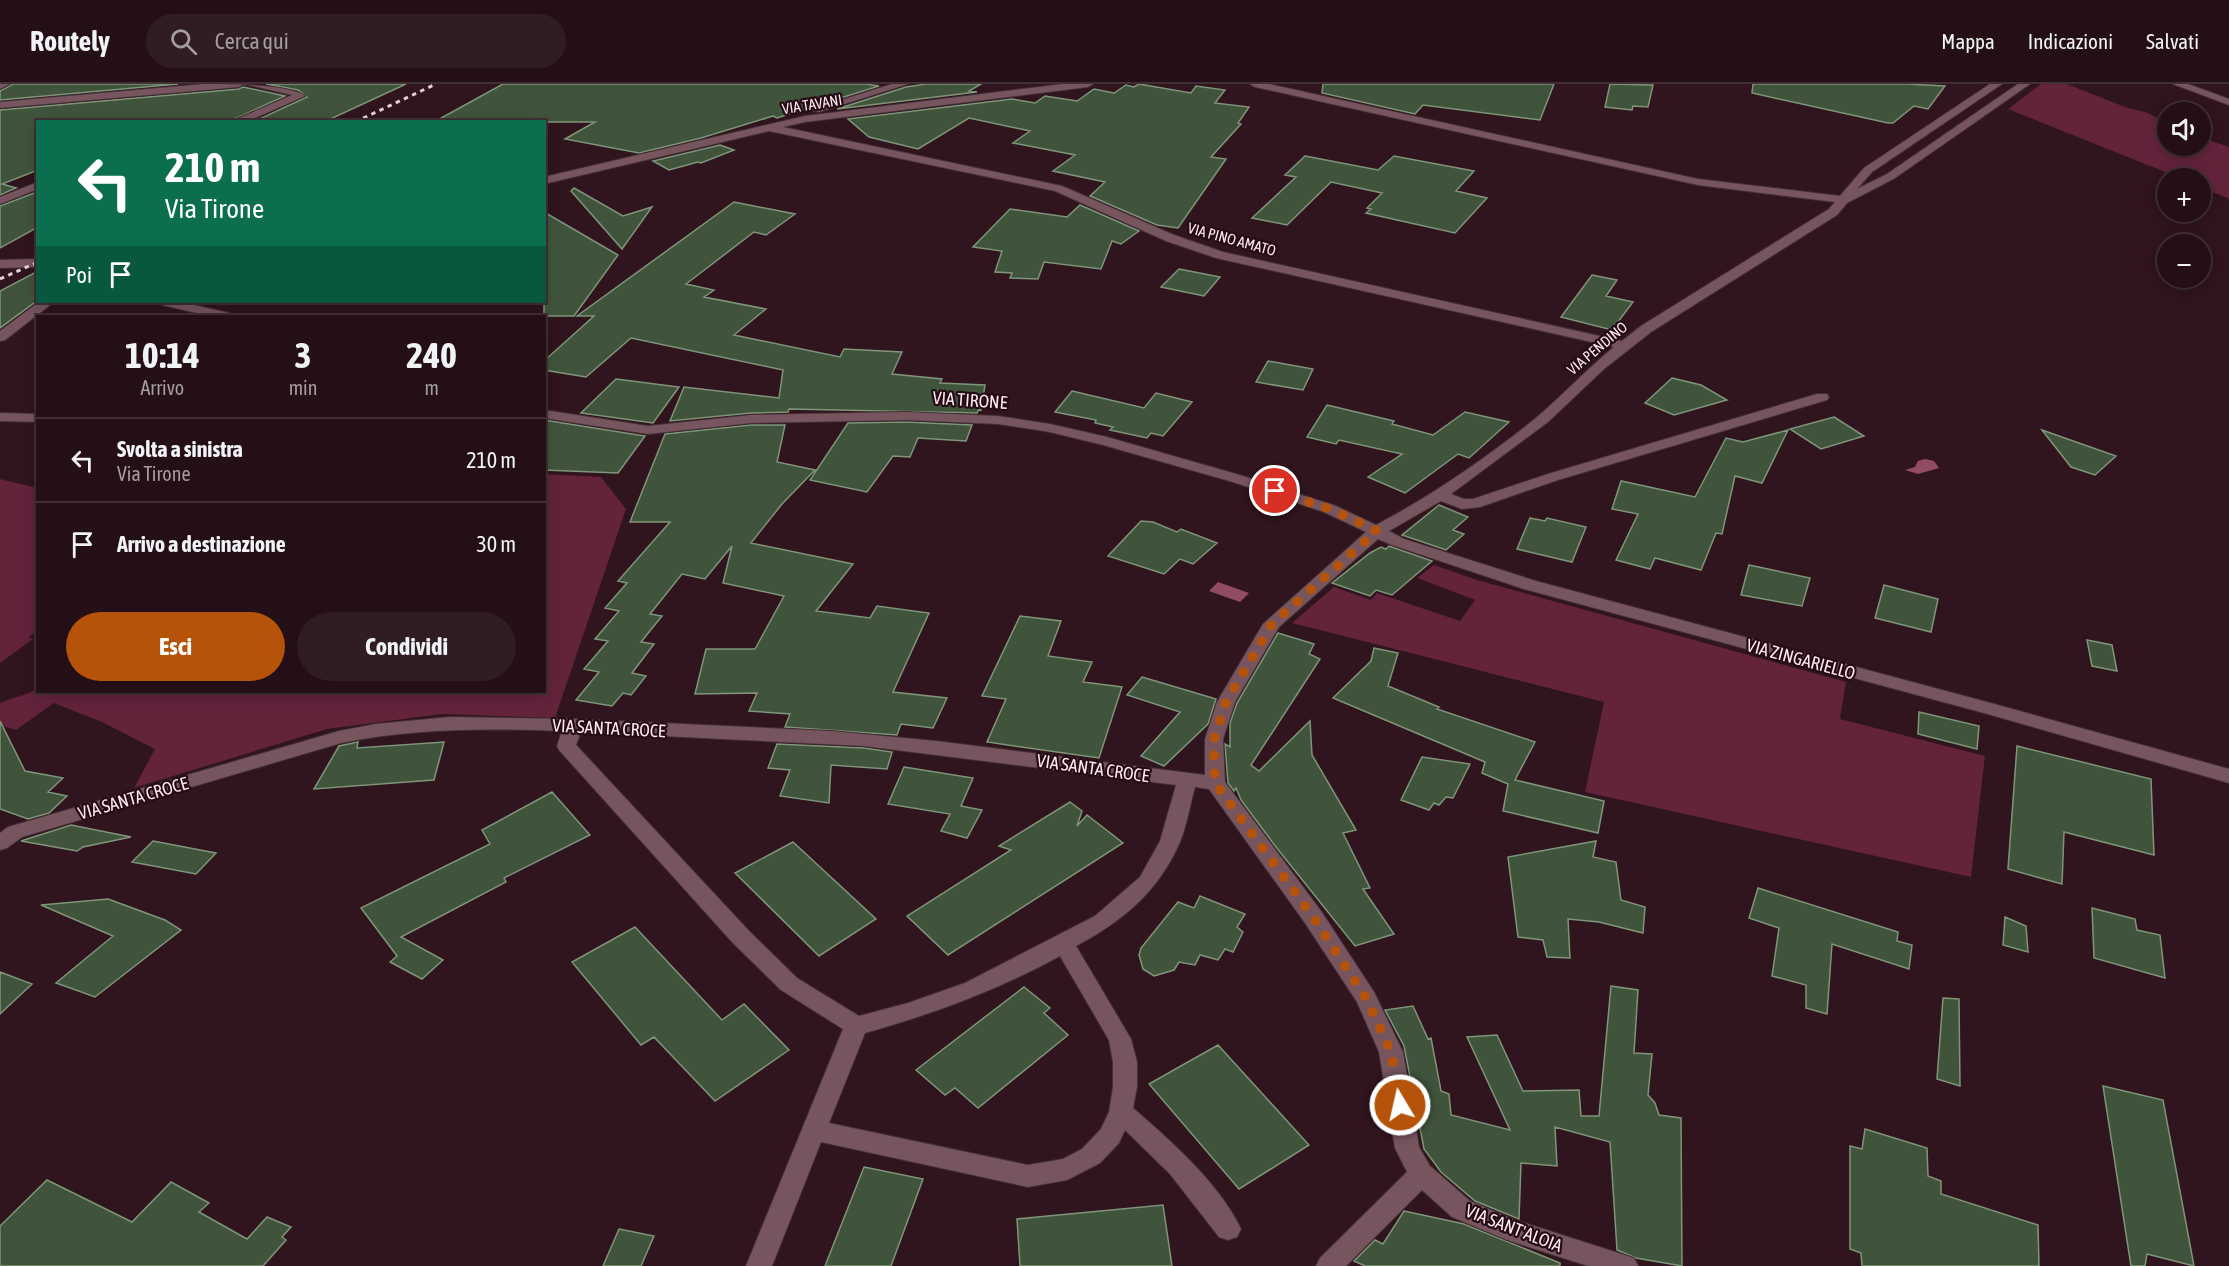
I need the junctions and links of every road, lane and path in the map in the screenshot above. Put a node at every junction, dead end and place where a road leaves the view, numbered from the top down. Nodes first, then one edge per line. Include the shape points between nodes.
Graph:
1 (5, 84) edge
2 (139, 84) edge
3 (239, 84) edge
4 (249, 84) edge
5 (903, 84) edge
6 (1088, 84) edge
7 (1255, 84) edge
8 (1997, 84) edge
9 (2025, 84) edge
10 (2178, 84) edge
11 (0, 86) edge
12 (118, 94) junction
13 (2229, 102) edge
14 (0, 105) edge
15 (826, 116) junction
16 (805, 119) junction
17 (240, 120) edge
18 (766, 127) junction
19 (836, 142) junction
20 (546, 181) edge
21 (36, 186) edge
22 (1845, 200) junction
23 (0, 201) edge
24 (36, 263) edge
25 (0, 264) edge
26 (46, 303) edge
27 (171, 303) edge
28 (220, 315) edge
29 (0, 337) edge
30 (1627, 346) junction
31 (1822, 398) dead end
32 (546, 414) edge
33 (0, 417) edge
34 (36, 418) edge
35 (1439, 495) junction
36 (1377, 531) junction
37 (574, 725) junction
38 (2229, 776) edge
39 (1187, 780) junction
40 (1215, 783) junction
41 (5, 832) edge
42 (1064, 944) junction
43 (856, 1026) junction
44 (1121, 1112) junction
45 (814, 1130) junction
46 (1421, 1174) junction
47 (1228, 1228) dead end
48 (759, 1266) edge
49 (1329, 1266) edge
50 (1625, 1266) edge

1 - 11 street
2 - 12 street
3 - 12 street
4 - 17 street via 300,96
5 - 16 street via 818,109
6 - 15 street, VIA TAVANI
7 - 22 street via 1698,182
8 - 22 street, VIA PENDINO via 1868,170
9 - 22 street, VIA PENDINO via 1892,176
10 - 13 street
12 - 14 street
15 - 16 street, VIA TAVANI
15 - 19 street via 826,132
16 - 18 street, VIA TAVANI
18 - 19 street, VIA PINO AMATO
18 - 20 street, VIA TAVANI
19 - 30 street, VIA PINO AMATO via 1058,188 1170,238 1220,255
21 - 23 street
22 - 30 street, VIA PENDINO via 1833,212 1646,329
24 - 25 street
26 - 29 street
27 - 28 street
30 - 35 street, VIA PENDINO via 1599,366 1543,419
31 - 35 street via 1474,504
32 - 36 street, VIA TIRONE via 648,430 751,419 906,416 998,420 1107,441 1238,479 1330,509
33 - 34 street
35 - 36 street, VIA PENDINO
36 - 38 street, VIA ZINGARIELLO via 1398,542 1530,585
36 - 40 street via 1272,624 1226,702 1214,739
37 - 39 street, VIA SANTA CROCE via 894,742
37 - 41 street, VIA SANTA CROCE via 474,723 380,728
37 - 43 street via 566,746 741,937 789,984
39 - 40 street, VIA SANTA CROCE
39 - 42 street via 1170,841 1147,882 1103,922
40 - 46 street, VIA SANT'ALOIA via 1313,917 1366,998 1391,1052 1407,1148
42 - 43 street via 973,989
42 - 44 street via 1120,1039 1125,1062
43 - 45 street
44 - 45 street via 1110,1136 1091,1156 1067,1169 1028,1176
44 - 47 street via 1155,1140 1201,1189
45 - 48 street
46 - 49 street
46 - 50 street, VIA SANT'ALOIA via 1461,1209 1507,1229

